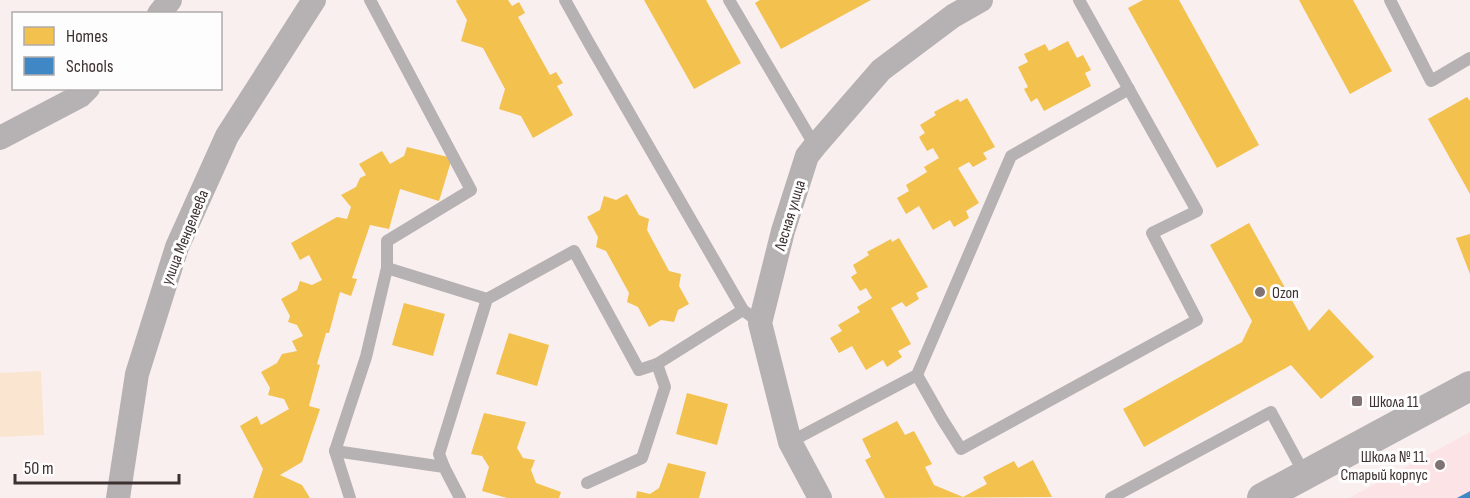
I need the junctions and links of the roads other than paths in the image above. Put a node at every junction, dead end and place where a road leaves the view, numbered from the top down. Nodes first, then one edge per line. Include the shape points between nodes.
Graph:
1 (170, 0) edge
2 (314, 0) edge
3 (370, 0) edge
4 (566, 0) edge
5 (729, 0) edge
6 (981, 0) edge
7 (1079, 0) edge
8 (1390, 0) edge
9 (161, 12) edge
10 (1470, 57) edge
11 (1129, 89) junction
12 (86, 90) edge
13 (0, 138) edge
14 (815, 146) junction
15 (387, 268) junction
16 (487, 298) junction
17 (751, 317) junction
18 (657, 364) junction
19 (917, 375) junction
20 (1470, 386) edge
21 (790, 442) junction
22 (335, 451) junction
23 (444, 467) junction
24 (1305, 475) junction
25 (587, 483) dead end
26 (118, 498) edge
27 (350, 498) edge
28 (460, 498) edge
29 (820, 498) edge
30 (1111, 498) edge
31 (1262, 498) edge

1 - 9 street
2 - 26 street, улица Менделеева via 227,136 177,247 137,374
3 - 15 lane via 471,190 387,241
4 - 17 lane
5 - 14 lane
6 - 14 street, Лесная улица via 881,70
7 - 11 lane
8 - 10 lane via 1431,81
11 - 19 lane via 1011,156
11 - 19 lane via 1197,211 1152,233 1197,320 962,449
12 - 13 street
14 - 17 street, Лесная улица via 807,156
15 - 16 lane
15 - 22 lane via 366,357
16 - 18 lane via 574,251 639,370
16 - 23 lane via 439,454
17 - 18 lane
17 - 21 street, Лесная улица
18 - 25 lane via 665,387 642,458
19 - 21 lane
20 - 24 street
21 - 29 street, Лесная улица
22 - 23 lane
22 - 27 lane
23 - 28 lane
24 - 30 lane via 1271,412
24 - 31 street

